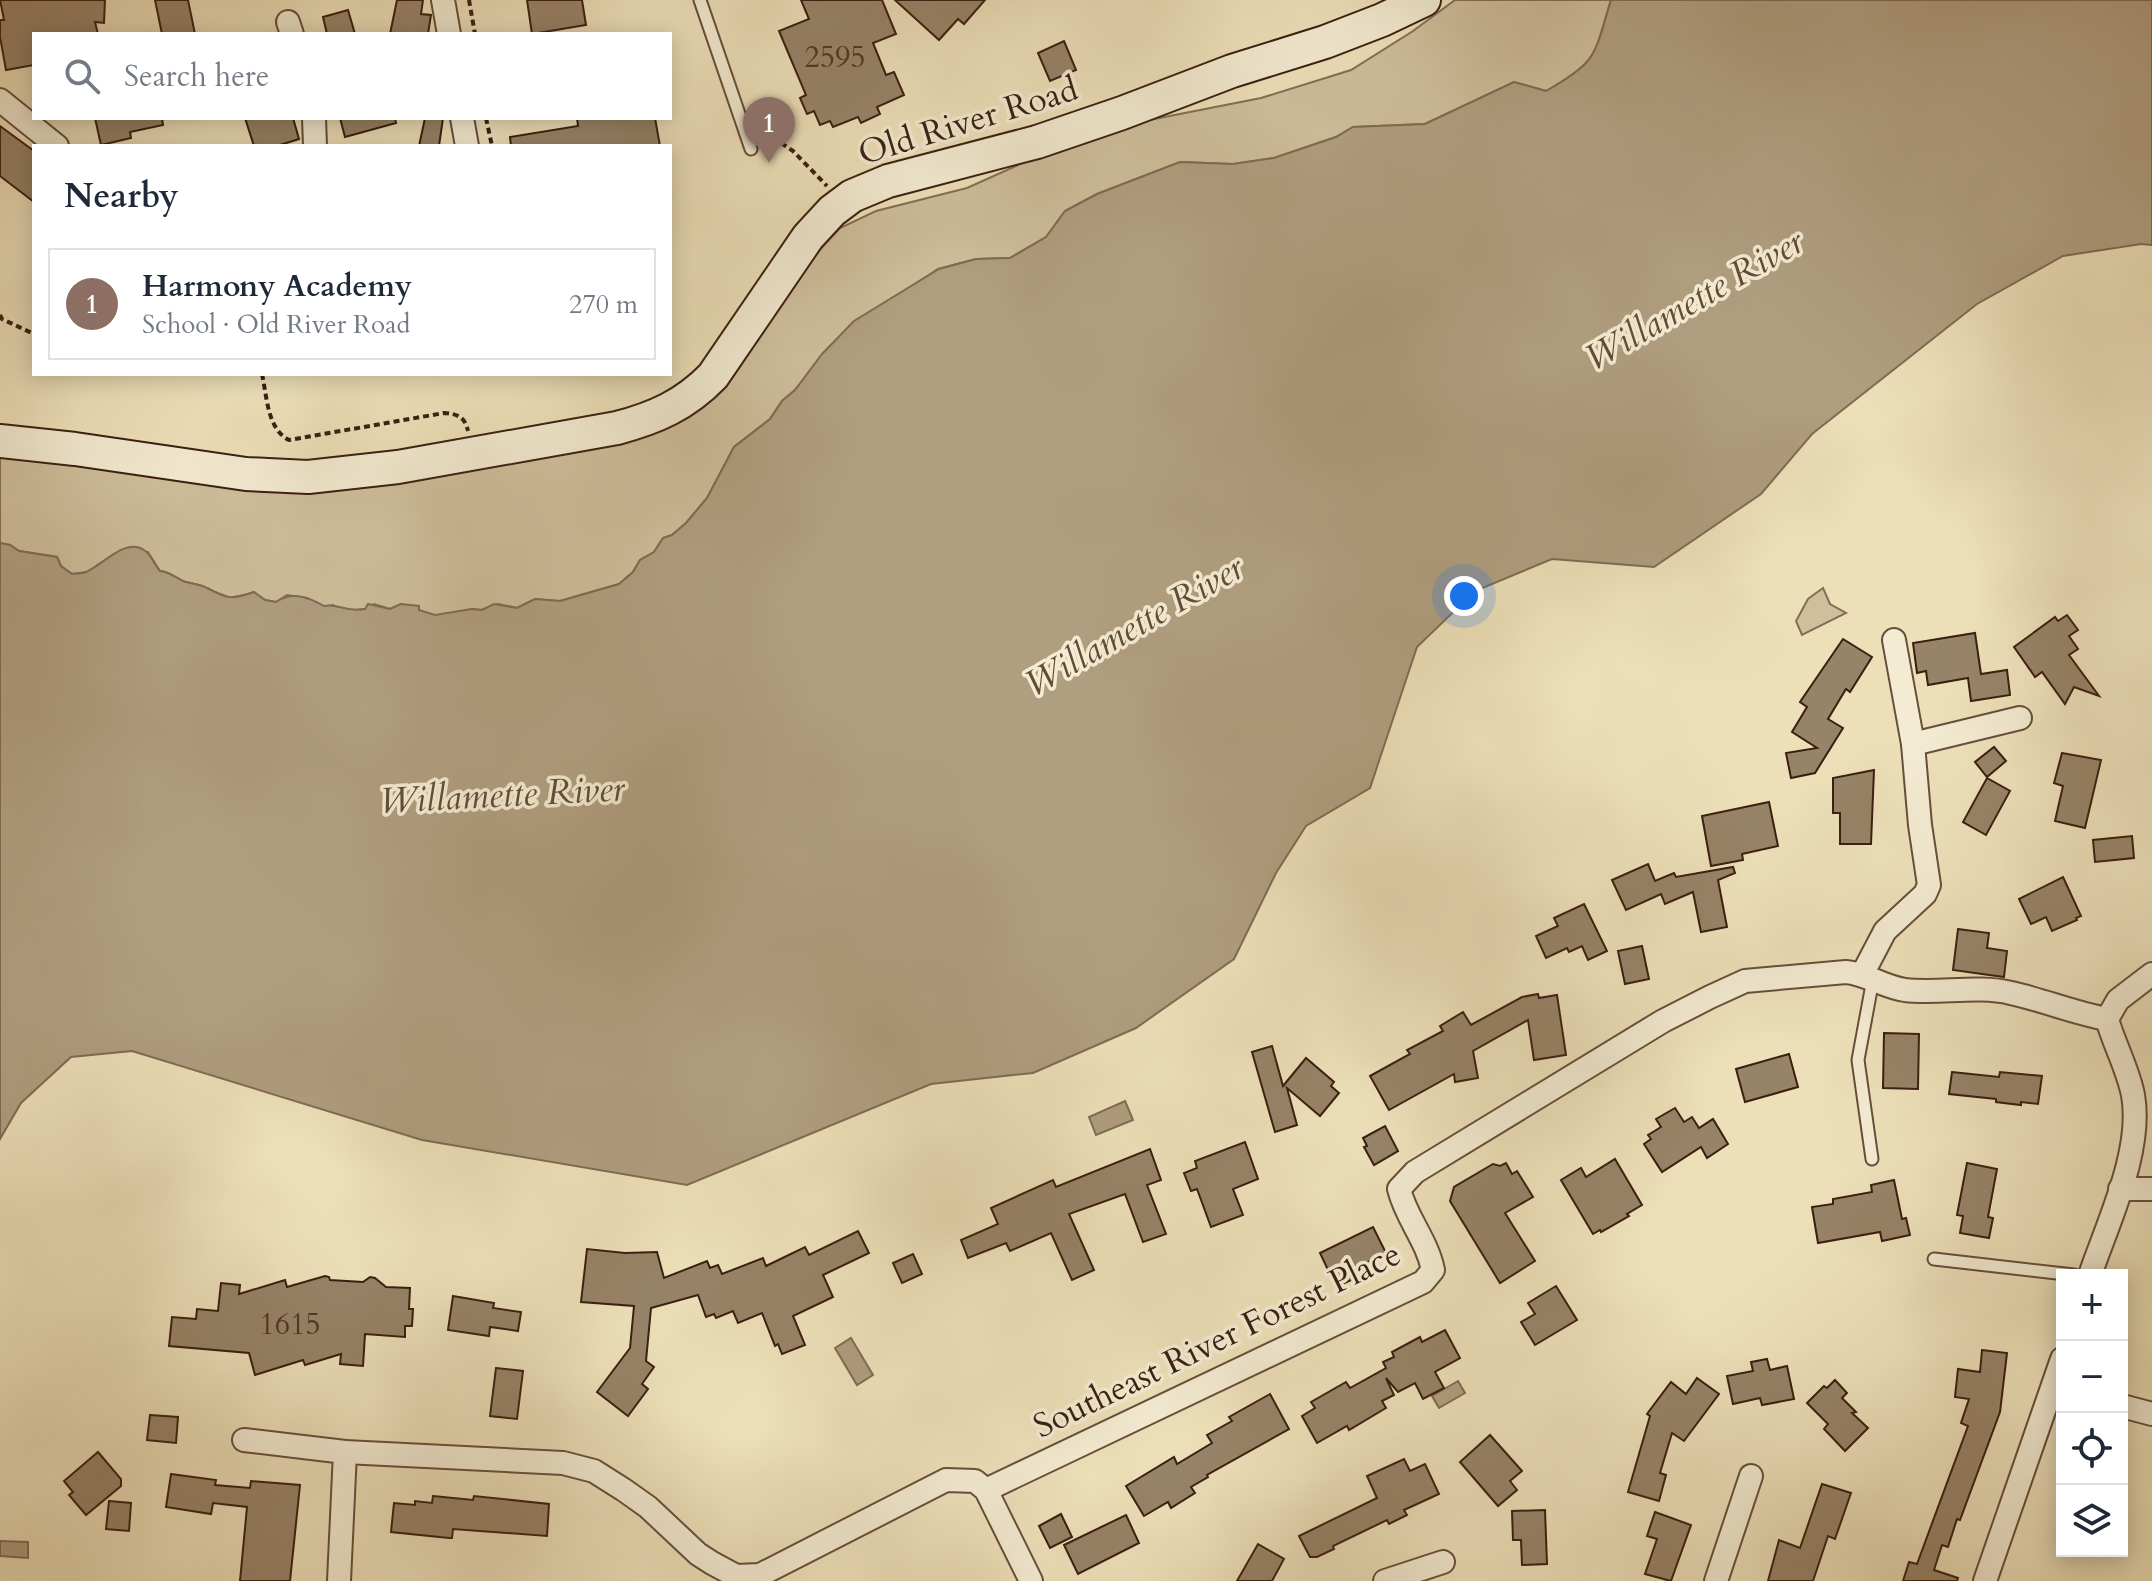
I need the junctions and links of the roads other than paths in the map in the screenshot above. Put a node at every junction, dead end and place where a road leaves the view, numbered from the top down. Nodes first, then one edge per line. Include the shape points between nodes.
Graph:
1 (443, 0) edge
2 (700, 0) edge
3 (1424, 0) edge
4 (449, 32) edge
5 (0, 100) edge
6 (314, 120) edge
7 (462, 120) edge
8 (55, 144) edge
9 (315, 144) edge
10 (467, 144) edge
11 (751, 149) road end
12 (0, 441) edge
13 (1894, 640) dead end
14 (2020, 718) dead end
15 (1913, 744) junction
16 (2152, 974) edge
17 (1868, 976) junction
18 (2107, 1019) junction
19 (1872, 1159) dead end
20 (2120, 1189) junction
21 (2152, 1189) edge
22 (1934, 1259) dead end
23 (2092, 1269) edge
24 (2056, 1273) edge
25 (2056, 1391) edge
26 (2128, 1408) edge
27 (2152, 1414) edge
28 (244, 1440) dead end
29 (345, 1452) junction
30 (1751, 1476) dead end
31 (986, 1490) junction
32 (1443, 1562) dead end
33 (339, 1581) edge
34 (1031, 1581) edge
35 (1385, 1581) edge
36 (1716, 1581) edge
37 (1985, 1581) edge

1 - 4 street
2 - 11 lane
3 - 12 street, Old River Road via 1382,20 1122,113 852,196 808,237 713,376 671,410 645,421 398,467 308,477 246,474
5 - 8 street
6 - 9 street
7 - 10 street
13 - 15 street
14 - 15 street
15 - 17 street via 1929,885 1885,931
16 - 18 street via 2118,1000
17 - 18 street, Southeast River Forest Place via 1903,990 2008,992
17 - 19 lane via 1866,1029 1858,1060
17 - 31 street, Southeast River Forest Place via 1846,972 1745,981 1663,1021 1415,1172 1399,1189 1429,1252 1433,1270 1423,1282
18 - 20 street via 2134,1107
20 - 21 street
20 - 23 street
22 - 24 lane
25 - 37 street
26 - 27 street
28 - 29 street
29 - 31 street via 563,1463 594,1471 648,1507 698,1554 736,1576 760,1575 946,1480 975,1481
29 - 33 street
30 - 36 street
31 - 34 street
32 - 35 street

